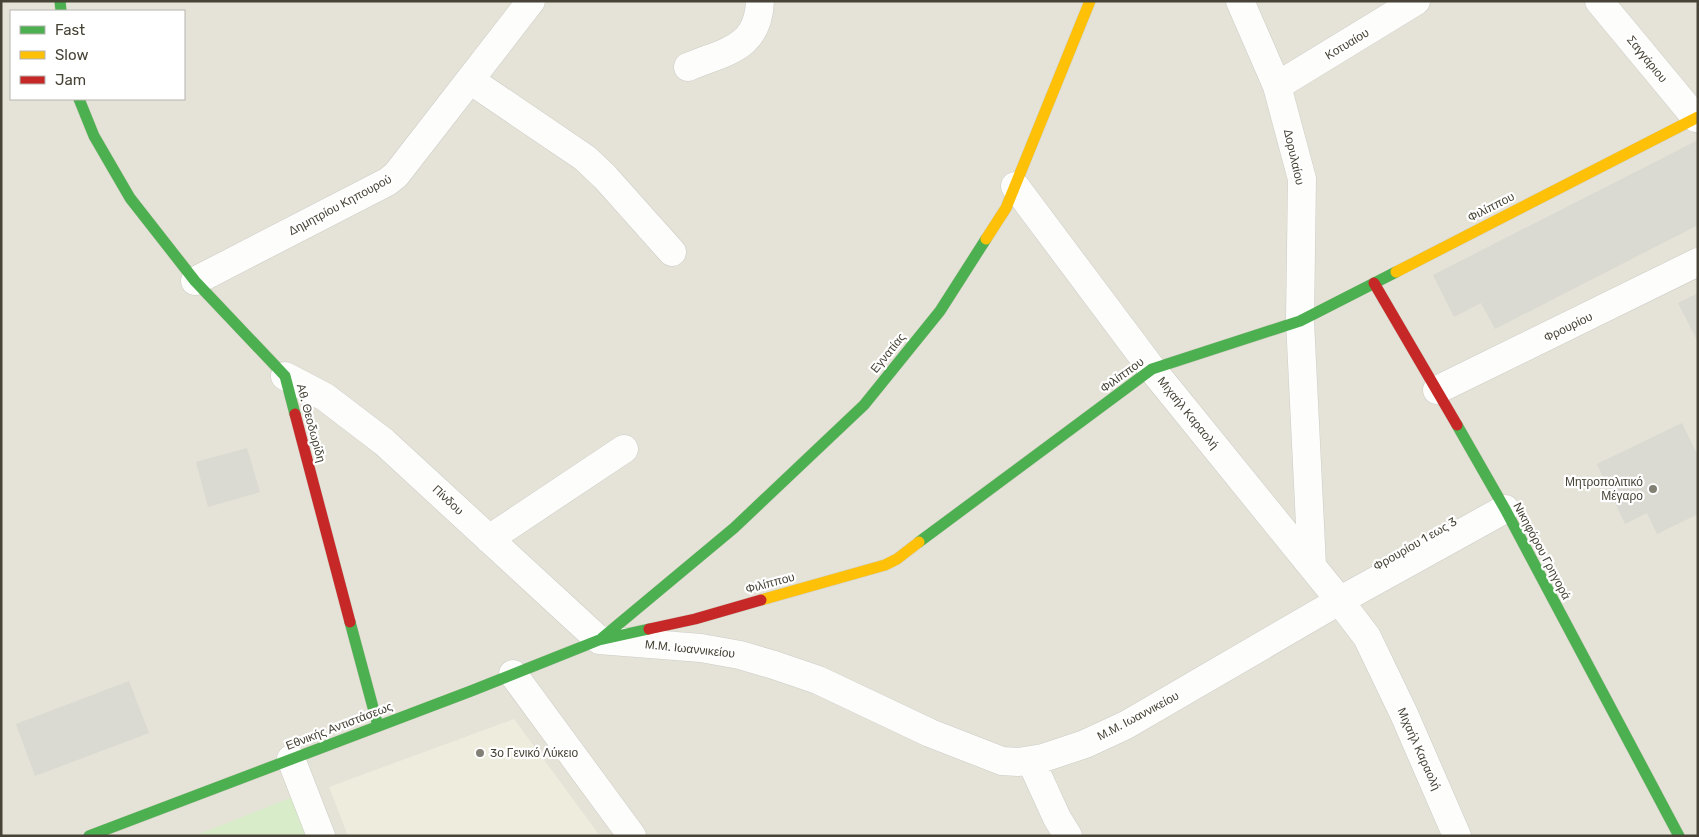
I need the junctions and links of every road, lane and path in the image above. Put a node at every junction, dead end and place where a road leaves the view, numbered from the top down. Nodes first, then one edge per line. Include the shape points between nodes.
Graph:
1 (531, 1) edge
2 (760, 1) edge
3 (1090, 1) edge
4 (1240, 1) edge
5 (1416, 1) edge
6 (1605, 4) edge
7 (688, 68) dead end
8 (470, 80) junction
9 (1277, 86) junction
10 (79, 100) edge
11 (1697, 118) edge
12 (1015, 186) junction
13 (672, 252) dead end
14 (1698, 262) edge
15 (195, 281) junction
16 (1374, 283) junction
17 (1300, 321) junction
18 (1152, 369) junction
19 (285, 376) junction
20 (1437, 390) junction
21 (624, 449) dead end
22 (1501, 503) junction
23 (490, 539) junction
24 (1312, 566) junction
25 (1335, 596) junction
26 (599, 640) junction
27 (513, 674) junction
28 (378, 726) junction
29 (291, 759) junction
30 (1031, 761) junction
31 (89, 836) edge
32 (321, 836) edge
33 (632, 836) edge
34 (1068, 836) edge
35 (1457, 836) edge
36 (1679, 836) edge

1 - 8 street, Δημητρίου Κηπουρού
2 - 7 street via 755,30 743,43
3 - 12 street, Εγνατίας
4 - 9 street, Δορυλαίου
5 - 9 street, Κοτυαίου
6 - 11 street, Σαγγάριου
8 - 13 street via 585,158
8 - 15 street, Δημητρίου Κηπουρού via 391,179
9 - 17 street, Δορυλαίου via 1302,179
10 - 15 street, Αθ. Θεοδωρίδη via 94,136 130,198
11 - 16 street, Φιλίππου
12 - 18 street, Μιχαήλ Καραολή
12 - 26 street, Εγνατίας via 1006,208 940,311 864,405 734,528
14 - 20 street, Φρουρίου
15 - 19 street, Αθ. Θεοδωρίδη
16 - 17 street, Φιλίππου
16 - 20 street, Νικηφόρου Γρηγορά
17 - 18 street, Φιλίππου
17 - 24 street
18 - 24 street, Μιχαήλ Καραολή
18 - 26 street, Φιλίππου via 891,562 695,618
19 - 23 street, Πίνδου via 325,397 384,442
19 - 28 street, Αθ. Θεοδωρίδη
20 - 22 street, Νικηφόρου Γρηγορά
21 - 23 street
22 - 25 street, Φρουρίου 1 εως 3
22 - 36 street, Νικηφόρου Γρηγορά
23 - 26 street, Πίνδου
24 - 25 street, Μιχαήλ Καραολή
25 - 30 street, Μ.Μ. Ιωαννικείου via 1126,725 1085,744
25 - 35 street, Μιχαήλ Καραολή via 1367,637
26 - 27 street, Εθνικής Αντιστάσεως
26 - 30 street, Μ.Μ. Ιωαννικείου via 702,648 740,655 818,680 978,753 1002,761
27 - 28 street, Εθνικής Αντιστάσεως
27 - 33 street
28 - 29 street, Εθνικής Αντιστάσεως
29 - 31 street, Εθνικής Αντιστάσεως
29 - 32 street
30 - 34 street

